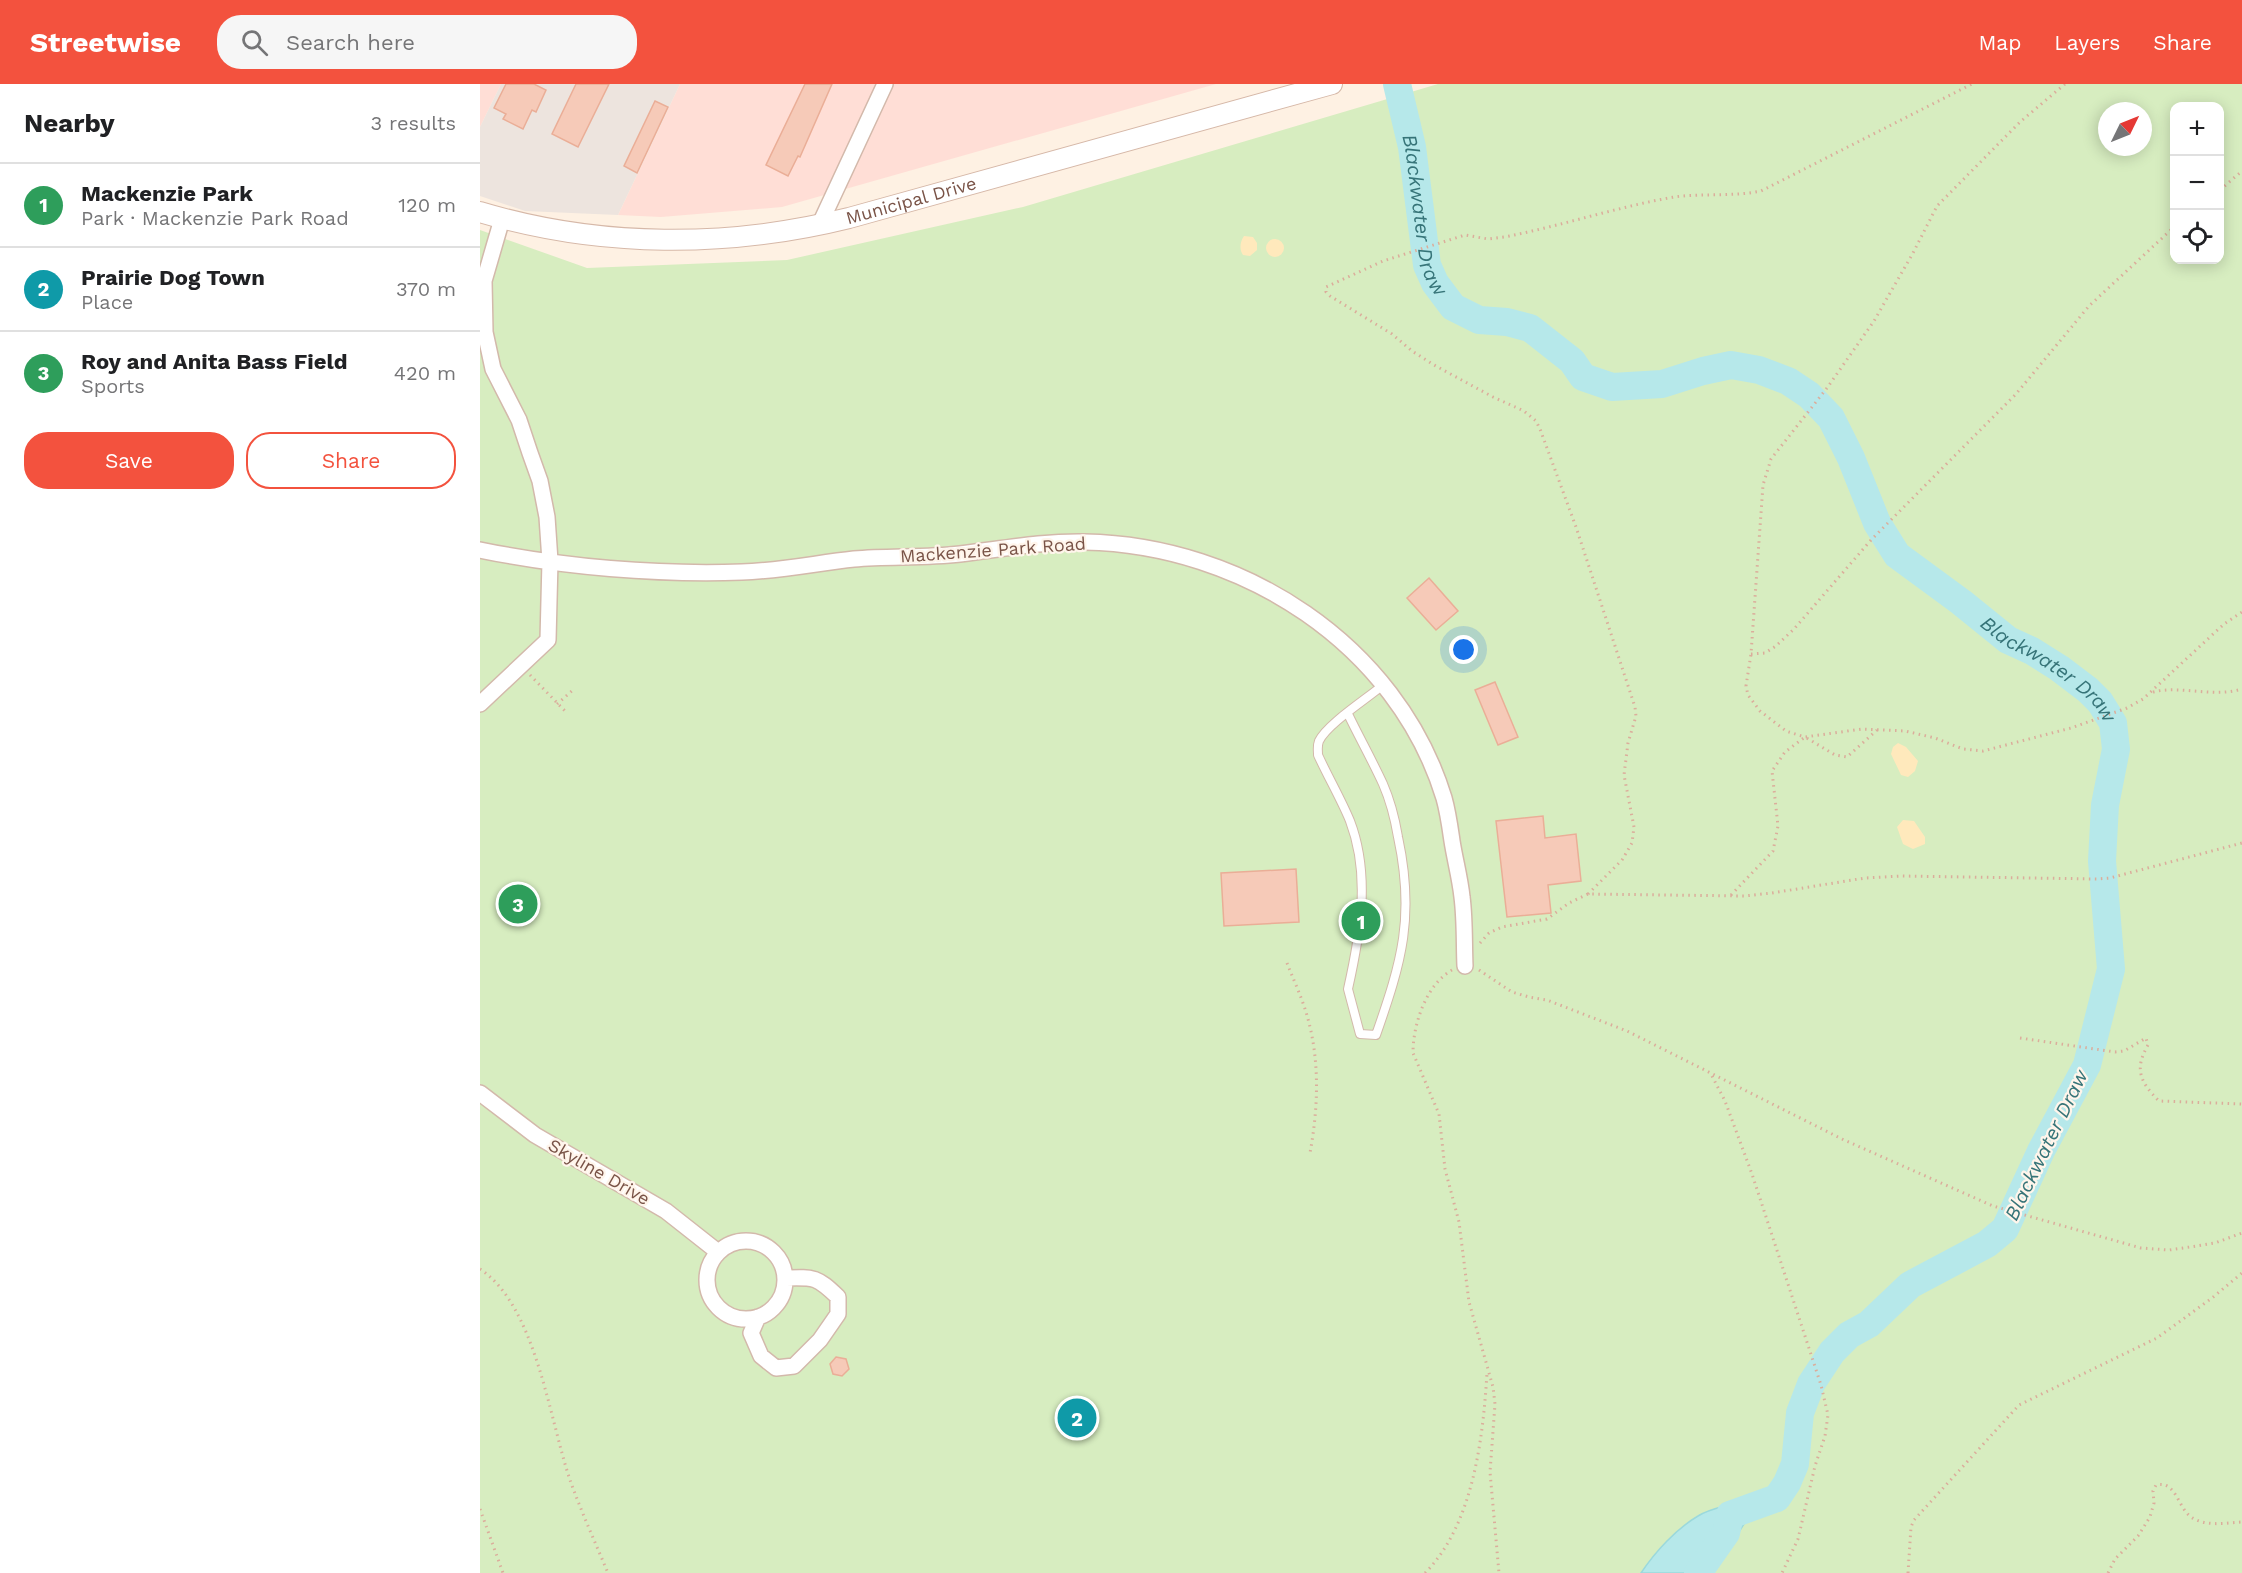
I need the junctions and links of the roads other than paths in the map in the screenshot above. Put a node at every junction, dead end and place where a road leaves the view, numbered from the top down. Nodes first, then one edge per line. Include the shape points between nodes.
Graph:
1 (885, 84) edge
2 (1332, 84) edge
3 (480, 212) edge
4 (502, 219) junction
5 (819, 226) junction
6 (480, 550) edge
7 (550, 561) junction
8 (1383, 685) junction
9 (480, 704) edge
10 (1348, 714) junction
11 (1470, 967) road end
12 (480, 1093) edge
13 (718, 1252) junction
14 (786, 1278) junction
15 (758, 1317) junction

1 - 5 street
2 - 5 street, Municipal Drive
3 - 4 street, Municipal Drive
4 - 5 street, Municipal Drive via 637,240 744,237
4 - 7 street via 484,282 484,332 493,369 519,420 540,481
6 - 7 street, Mackenzie Park Road
7 - 8 street, Mackenzie Park Road via 630,569 744,572 1062,542 1161,550 1231,574 1283,600 1329,629 1356,652
7 - 9 street via 548,640
8 - 10 lane
8 - 11 street, Mackenzie Park Road via 1411,724 1443,795
10 - 10 lane via 1320,740 1318,755 1350,822 1358,851 1362,922 1348,989 1360,1034 1376,1035 1403,946 1407,912 1404,865 1384,786
12 - 13 street, Skyline Drive via 535,1135 666,1211
13 - 14 street via 741,1241 754,1241 776,1254
13 - 15 street via 707,1275 713,1300 732,1317
14 - 15 street via 778,1302 770,1312
14 - 15 street via 821,1280 838,1297 838,1314 820,1340 794,1366 776,1368 761,1356 751,1333

